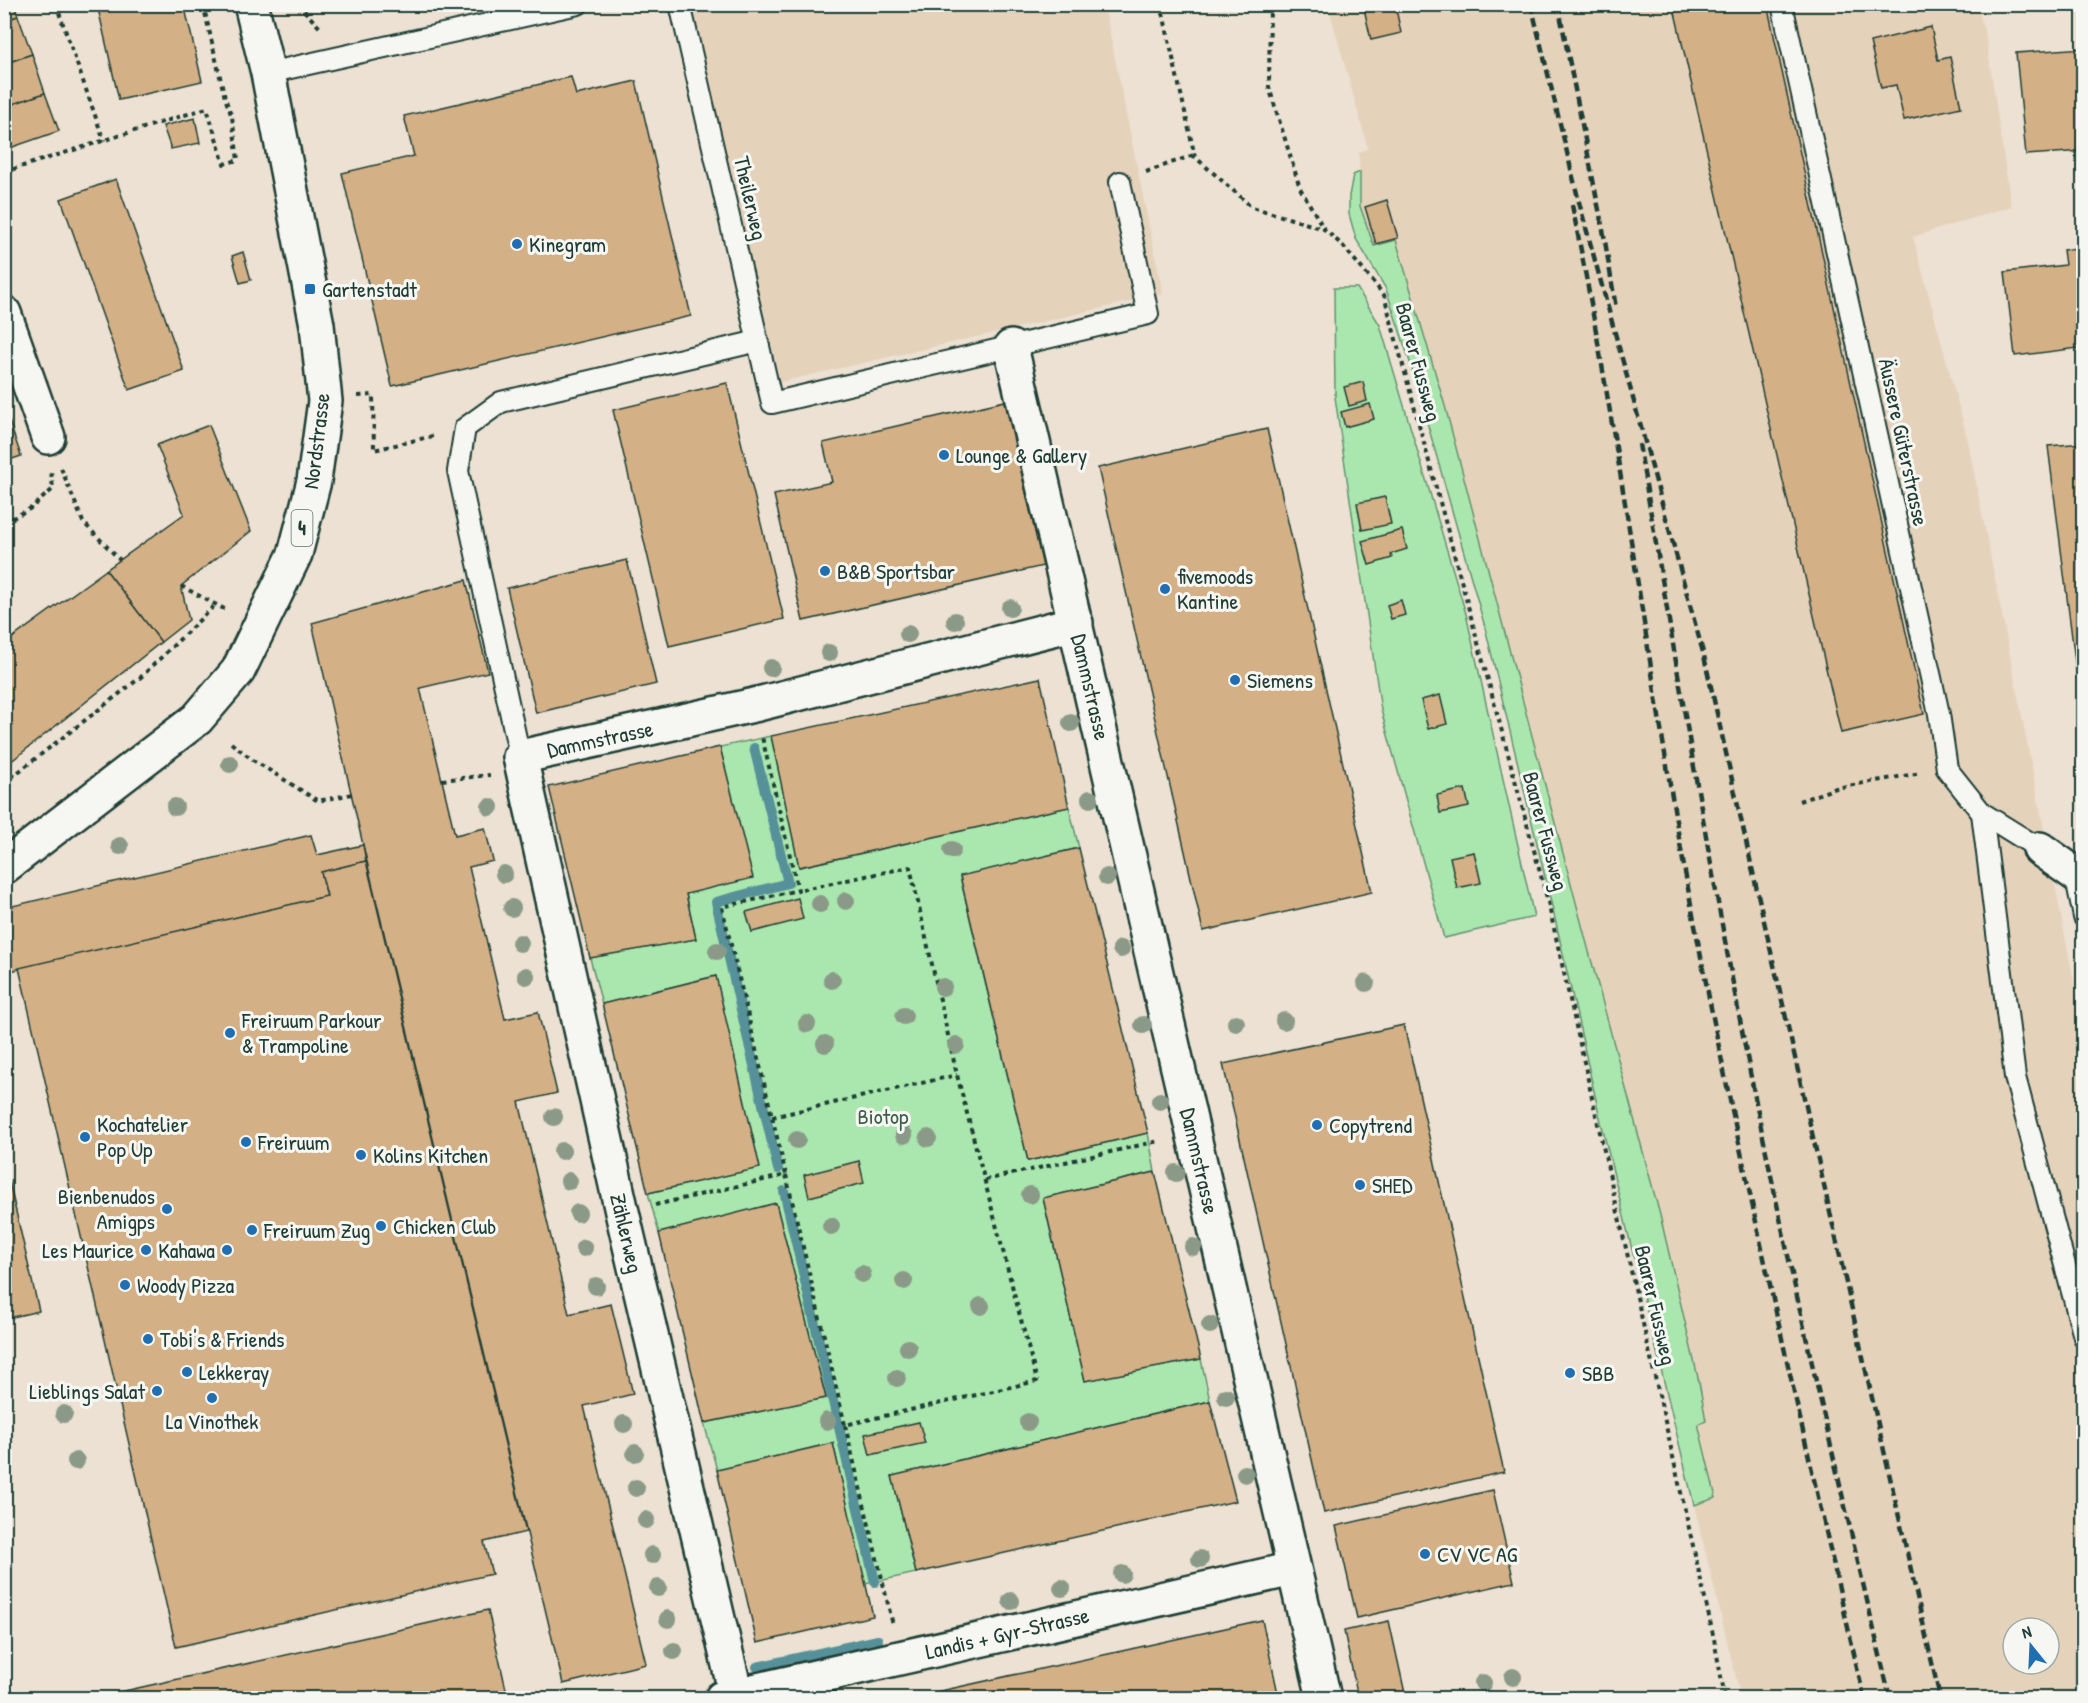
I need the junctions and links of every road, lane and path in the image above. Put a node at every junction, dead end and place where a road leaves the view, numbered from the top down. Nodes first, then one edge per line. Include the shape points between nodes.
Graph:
1 (56, 4) edge
2 (203, 4) edge
3 (251, 4) edge
4 (298, 4) edge
5 (578, 4) edge
6 (680, 4) edge
7 (1161, 4) edge
8 (1269, 4) edge
9 (1782, 4) edge
10 (324, 32) dead end
11 (268, 73) junction
12 (104, 141) junction
13 (1194, 155) junction
14 (4, 172) edge
15 (1120, 182) joint
16 (1324, 228) junction
17 (4, 313) edge
18 (759, 341) junction
19 (1011, 347) junction
20 (325, 401) junction
21 (465, 428) junction
22 (48, 437) junction
23 (4, 523) edge
24 (120, 560) dead end
25 (181, 586) dead end
26 (216, 604) junction
27 (228, 611) dead end
28 (1076, 623) junction
29 (754, 705) junction
30 (231, 743) dead end
31 (521, 763) junction
32 (1947, 769) junction
33 (442, 780) dead end
34 (4, 783) edge
35 (352, 794) dead end
36 (1799, 801) dead end
37 (1982, 813) junction
38 (2040, 849) joint
39 (4, 867) edge
40 (2081, 874) edge
41 (798, 890) junction
42 (2084, 917) edge
43 (957, 1075) junction
44 (772, 1117) junction
45 (1194, 1133) junction
46 (786, 1174) junction
47 (985, 1180) junction
48 (622, 1212) junction
49 (2084, 1337) edge
50 (845, 1425) junction
51 (1293, 1569) junction
52 (900, 1657) junction
53 (729, 1697) edge
54 (1324, 1698) edge
55 (1725, 1698) edge

1 - 12 path
2 - 12 path via 232,117 238,160 224,164 207,108
3 - 11 street, Nordstrasse / 4
4 - 10 path
5 - 11 lane
6 - 18 lane, Theilerweg
7 - 13 path
8 - 16 path, Baarer Fussweg via 1269,87 1300,188
9 - 32 lane, Äussere Güterstrasse via 1939,714
11 - 20 street, Nordstrasse / 4 via 317,325
12 - 14 path
13 - 15 path
13 - 16 path via 1252,207
15 - 19 lane via 1148,314
16 - 55 path, Baarer Fussweg via 1384,294 1548,902
17 - 22 street
18 - 19 lane, Theilerweg via 772,403
18 - 21 lane via 501,402
19 - 28 street, Dammstrasse
20 - 21 path via 373,395 374,450
20 - 39 street, Nordstrasse / 4 via 314,482 295,554 238,671 197,718
21 - 31 lane via 458,471
22 - 23 path via 53,489 32,508
22 - 24 path via 83,522
25 - 26 path
26 - 27 path
26 - 34 path via 141,677
28 - 29 street, Dammstrasse
28 - 45 street, Dammstrasse
29 - 31 street, Dammstrasse
29 - 41 path
30 - 35 path via 318,801
31 - 33 path
31 - 48 street, Zählerweg
32 - 36 path via 1836,788
32 - 37 lane
37 - 38 lane
37 - 49 lane via 2015,1077
38 - 40 street
40 - 42 lane
41 - 43 path via 910,867
41 - 44 path via 722,907
43 - 44 path
43 - 47 path
44 - 46 path
45 - 47 path
45 - 51 street, Dammstrasse
46 - 48 path
46 - 50 path
47 - 50 path via 1037,1381
48 - 53 street, Zählerweg
50 - 52 path
51 - 52 street, Landis + Gyr-Strasse
51 - 54 street, Dammstrasse
52 - 53 street, Landis + Gyr-Strasse

